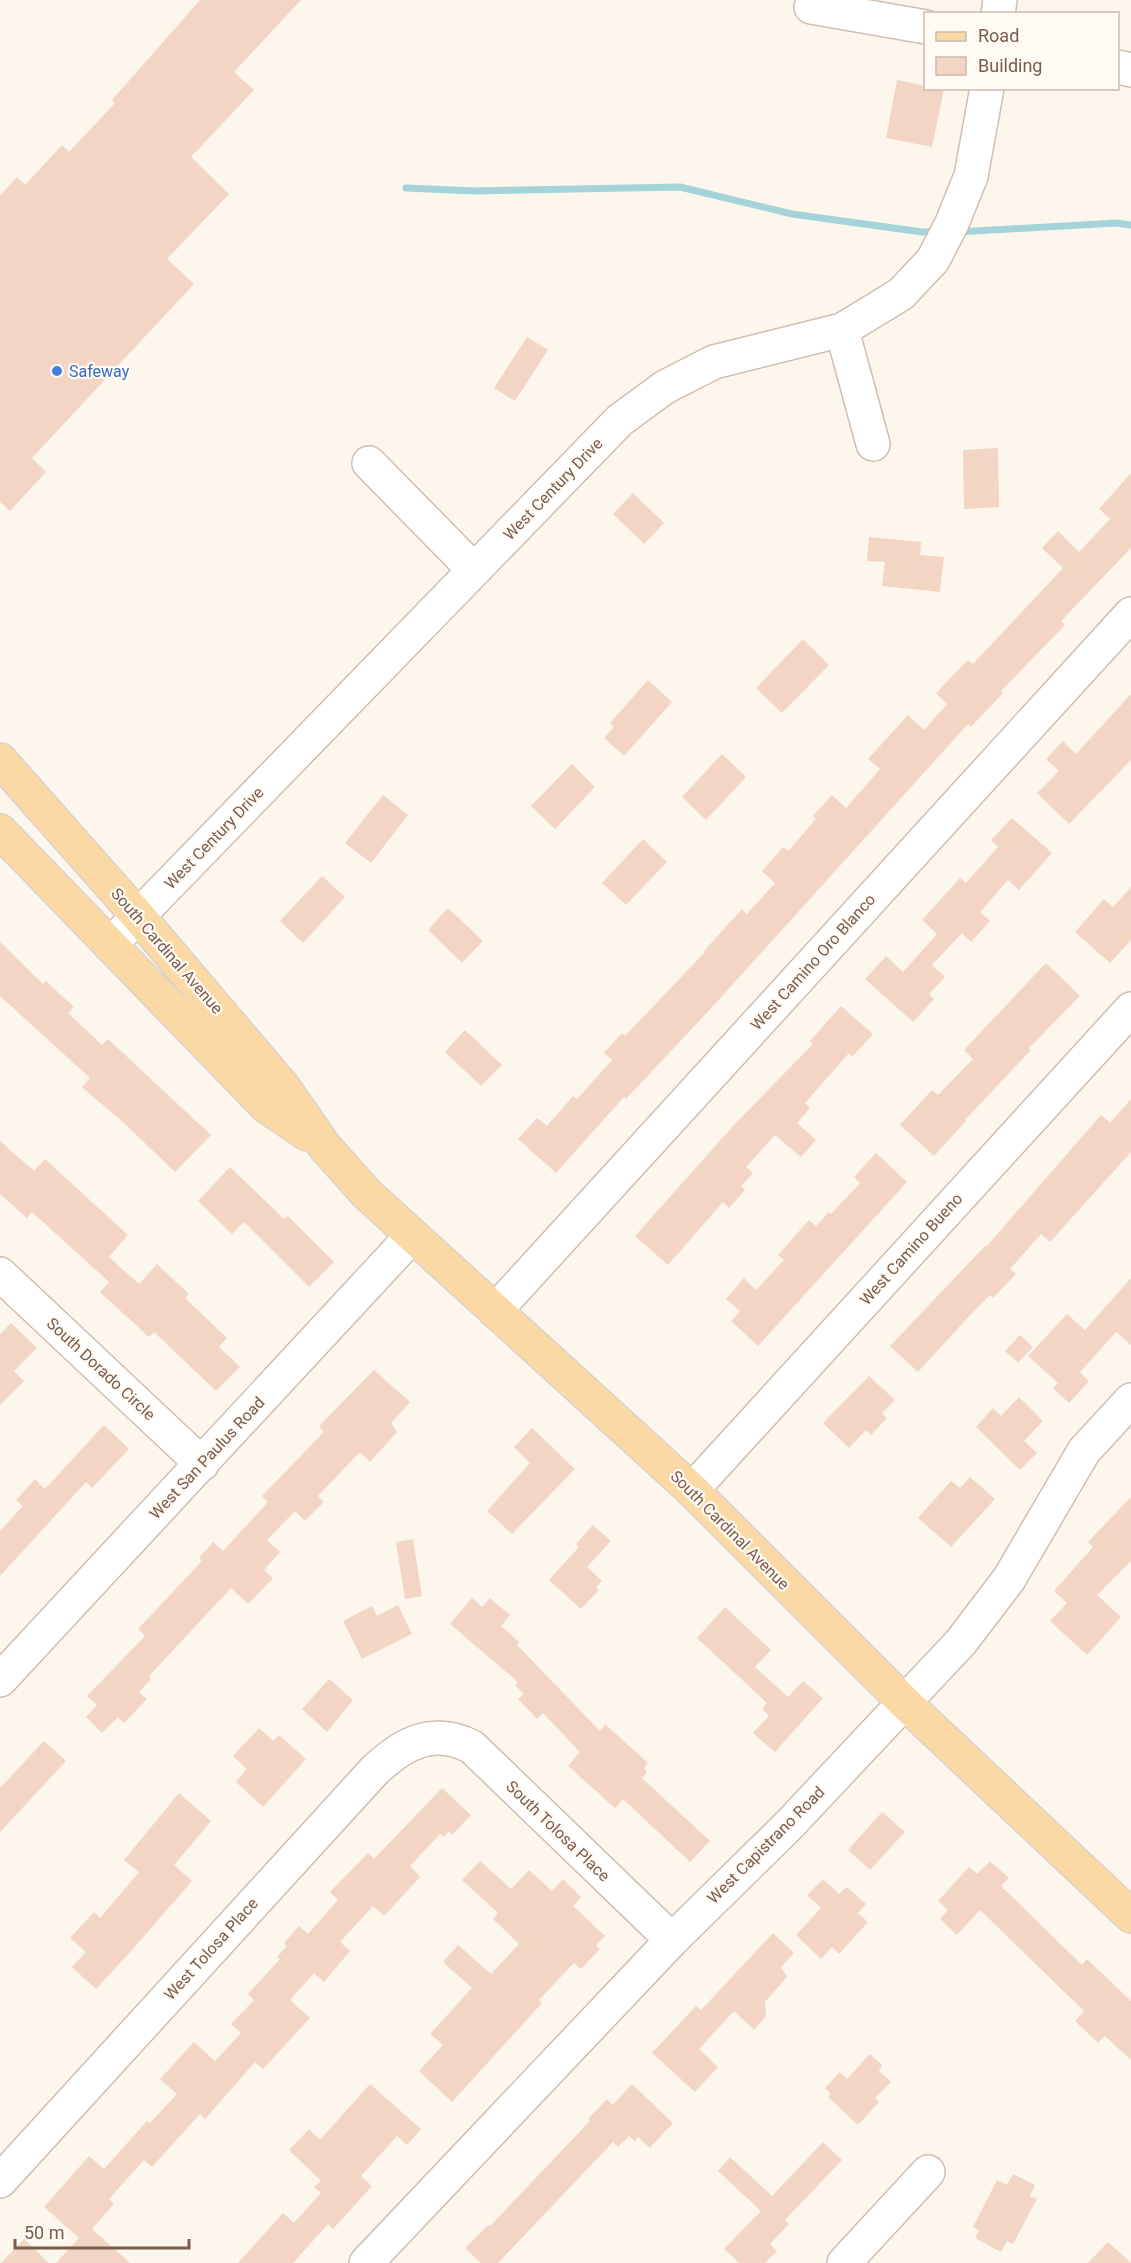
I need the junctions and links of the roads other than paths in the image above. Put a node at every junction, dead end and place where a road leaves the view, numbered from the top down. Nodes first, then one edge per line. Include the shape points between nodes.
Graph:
1 (811, 7) dead end
2 (924, 27) edge
3 (987, 90) edge
4 (842, 330) junction
5 (873, 444) dead end
6 (369, 463) dead end
7 (474, 570) junction
8 (1131, 614) edge
9 (0, 760) edge
10 (0, 831) edge
11 (138, 916) junction
12 (110, 945) junction
13 (1131, 1009) edge
14 (325, 1148) junction
15 (412, 1236) junction
16 (0, 1274) edge
17 (495, 1311) junction
18 (1131, 1400) edge
19 (202, 1464) junction
20 (692, 1490) junction
21 (0, 1680) edge
22 (904, 1703) junction
23 (436, 1738) joint
24 (1131, 1916) edge
25 (672, 1940) junction
26 (928, 2172) dead end
27 (0, 2181) edge
28 (366, 2263) edge
29 (844, 2263) edge

1 - 2 street
3 - 4 street, West Century Drive via 971,176 933,260 901,294
4 - 5 street
4 - 7 street, West Century Drive via 714,362 665,387 620,420
6 - 7 street
7 - 11 street, West Century Drive
8 - 17 street, West Camino Oro Blanco
9 - 11 main road, South Cardinal Avenue
10 - 12 main road, South Cardinal Avenue
11 - 12 street, West Century Drive
11 - 14 main road, South Cardinal Avenue via 284,1088
12 - 14 main road, South Cardinal Avenue via 266,1106
13 - 20 street, West Camino Bueno
14 - 15 main road, South Cardinal Avenue
15 - 17 main road, South Cardinal Avenue
15 - 19 street, West San Paulus Road
16 - 19 street, South Dorado Circle
17 - 20 main road, South Cardinal Avenue
18 - 22 street, West Capistrano Road via 1084,1451 1009,1579 961,1642
19 - 21 street, West San Paulus Road
20 - 22 main road, South Cardinal Avenue
22 - 24 main road, South Cardinal Avenue
22 - 25 street, West Capistrano Road via 790,1824
23 - 25 street, South Tolosa Place via 460,1741 471,1747
23 - 27 street, West Tolosa Place via 407,1746 375,1770
25 - 28 street, West Capistrano Road
26 - 29 street

